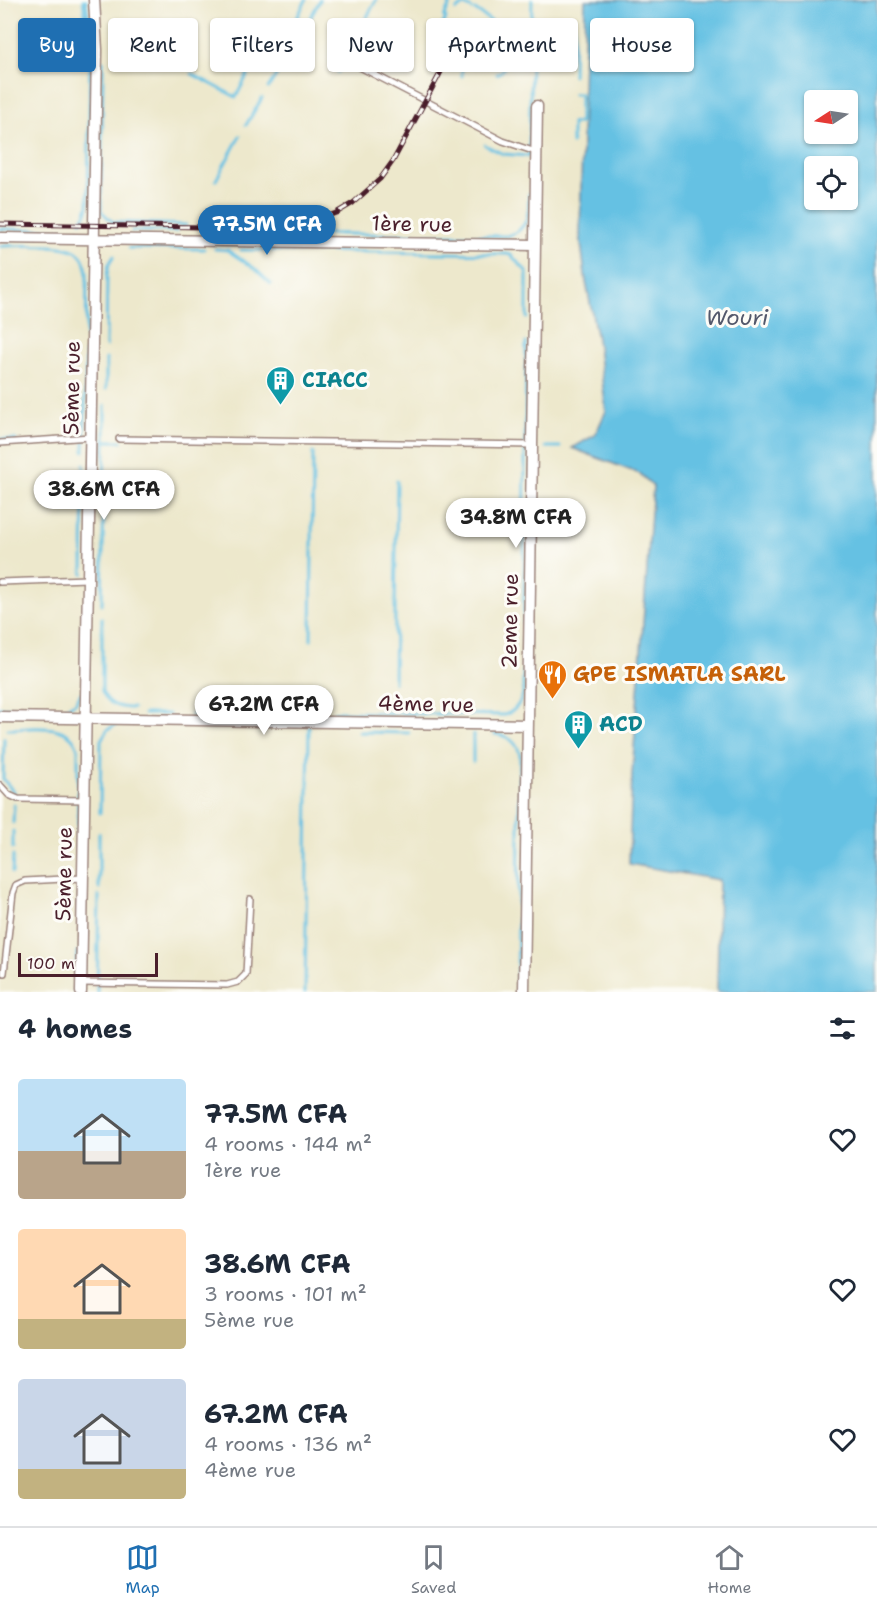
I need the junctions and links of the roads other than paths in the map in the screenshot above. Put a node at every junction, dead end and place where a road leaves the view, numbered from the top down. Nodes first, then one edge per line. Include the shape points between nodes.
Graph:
1 (94, 0) edge
2 (369, 72) edge
3 (537, 106) dead end
4 (536, 152) junction
5 (0, 238) edge
6 (94, 239) junction
7 (535, 245) junction
8 (91, 437) junction
9 (120, 439) dead end
10 (0, 443) edge
11 (532, 445) junction
12 (88, 579) junction
13 (0, 582) edge
14 (0, 717) edge
15 (86, 717) junction
16 (528, 725) junction
17 (0, 785) edge
18 (85, 800) junction
19 (83, 878) junction
20 (250, 899) dead end
21 (4, 973) dead end
22 (81, 987) edge
23 (524, 992) edge

1 - 6 street, 5ème rue
2 - 4 lane via 503,141
3 - 4 street, 2eme rue
4 - 7 street, 2eme rue
5 - 6 street, 1ère rue
6 - 7 street, 1ère rue
6 - 8 street, 5ème rue
7 - 11 street, 2eme rue
8 - 10 lane
8 - 12 street, 5ème rue
9 - 11 lane
11 - 16 street, 2eme rue
12 - 13 lane
12 - 15 street, 5ème rue
14 - 15 street, 4ème rue
15 - 16 street, 4ème rue
15 - 18 street, 5ème rue
16 - 23 street, 2eme rue
17 - 18 lane via 18,799
18 - 19 street, 5ème rue
19 - 21 lane via 25,881 16,885
19 - 22 street, 5ème rue
20 - 22 lane via 246,975 238,982

